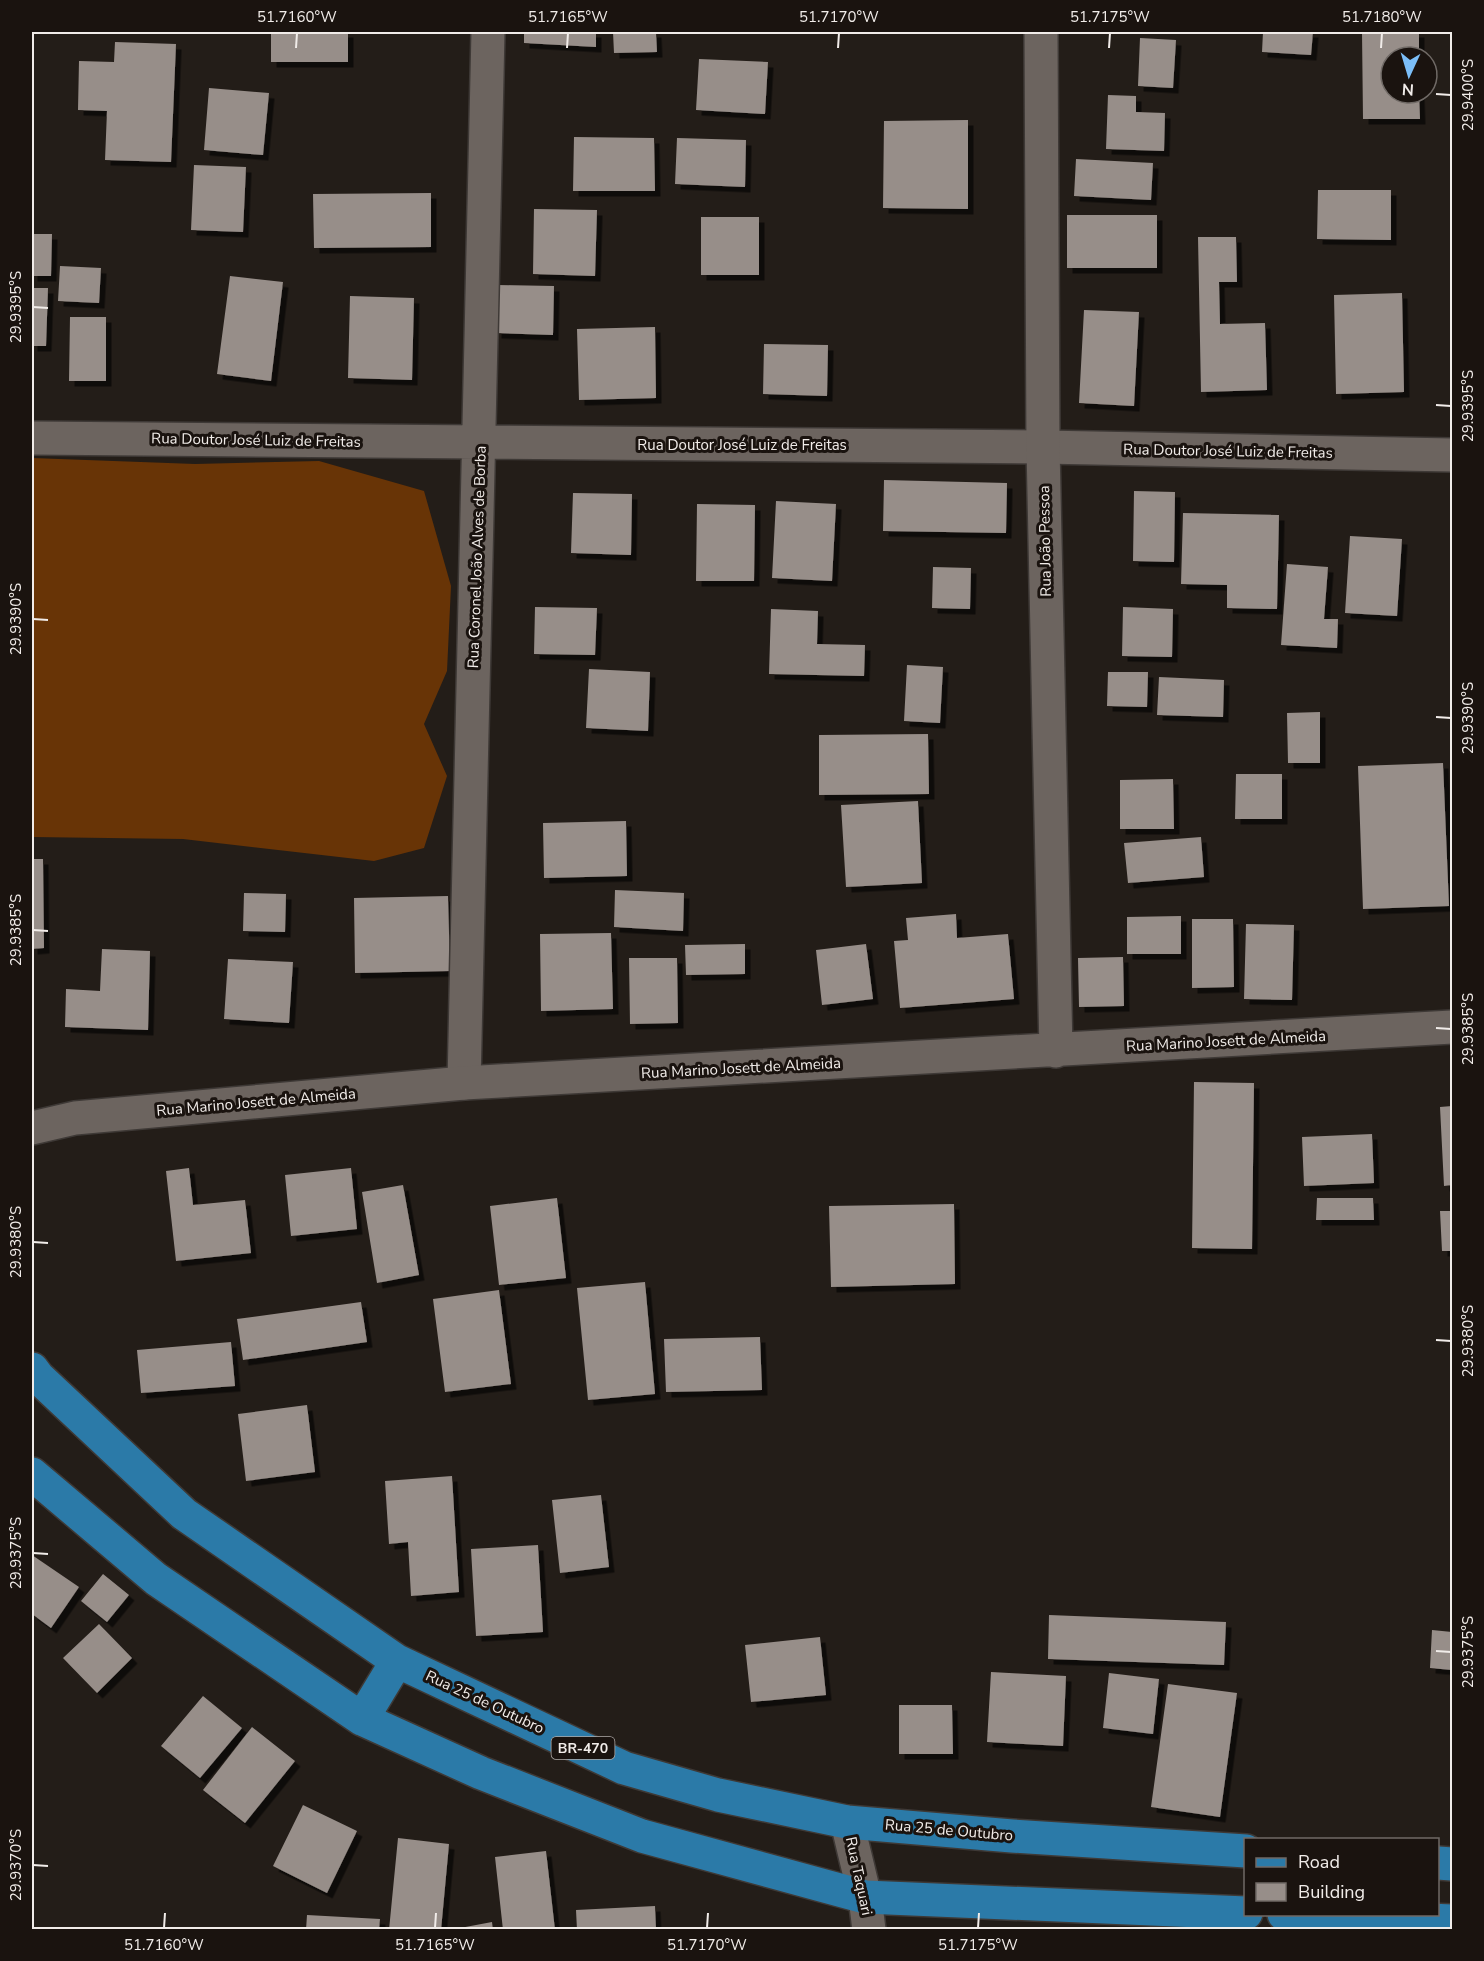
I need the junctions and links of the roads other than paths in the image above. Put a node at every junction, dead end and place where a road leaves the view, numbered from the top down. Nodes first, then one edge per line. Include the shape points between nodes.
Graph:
1 (488, 32) edge
2 (1041, 32) edge
3 (32, 438) edge
4 (480, 442) junction
5 (1043, 447) junction
6 (1452, 455) edge
7 (1452, 1027) edge
8 (1056, 1051) junction
9 (464, 1083) junction
10 (32, 1128) edge
11 (32, 1369) edge
12 (32, 1474) edge
13 (397, 1661) junction
14 (362, 1719) junction
15 (847, 1822) junction
16 (1244, 1851) edge
17 (865, 1897) junction
18 (1244, 1913) edge
19 (1326, 1916) edge
20 (1452, 1922) edge
21 (869, 1929) edge

1 - 4 street, Rua Coronel João Alves de Borba
2 - 5 street, Rua João Pessoa
3 - 4 street, Rua Doutor José Luiz de Freitas
4 - 5 street, Rua Doutor José Luiz de Freitas
4 - 9 street, Rua Coronel João Alves de Borba
5 - 6 street, Rua Doutor José Luiz de Freitas
5 - 8 street, Rua João Pessoa
7 - 8 street, Rua Marino Josett de Almeida
8 - 9 street, Rua Marino Josett de Almeida
9 - 10 street, Rua Marino Josett de Almeida via 75,1118
11 - 13 main road, Rua 25 de Outubro / BR-470 via 184,1514
12 - 14 main road via 156,1579
13 - 14 main road
13 - 15 main road, Rua 25 de Outubro / BR-470 via 624,1768 718,1795
14 - 17 main road via 481,1773 642,1836
15 - 16 main road, Rua 25 de Outubro / BR-470
15 - 17 street, Rua Taquari
17 - 18 main road
17 - 21 street, Rua Taquari
19 - 20 main road

